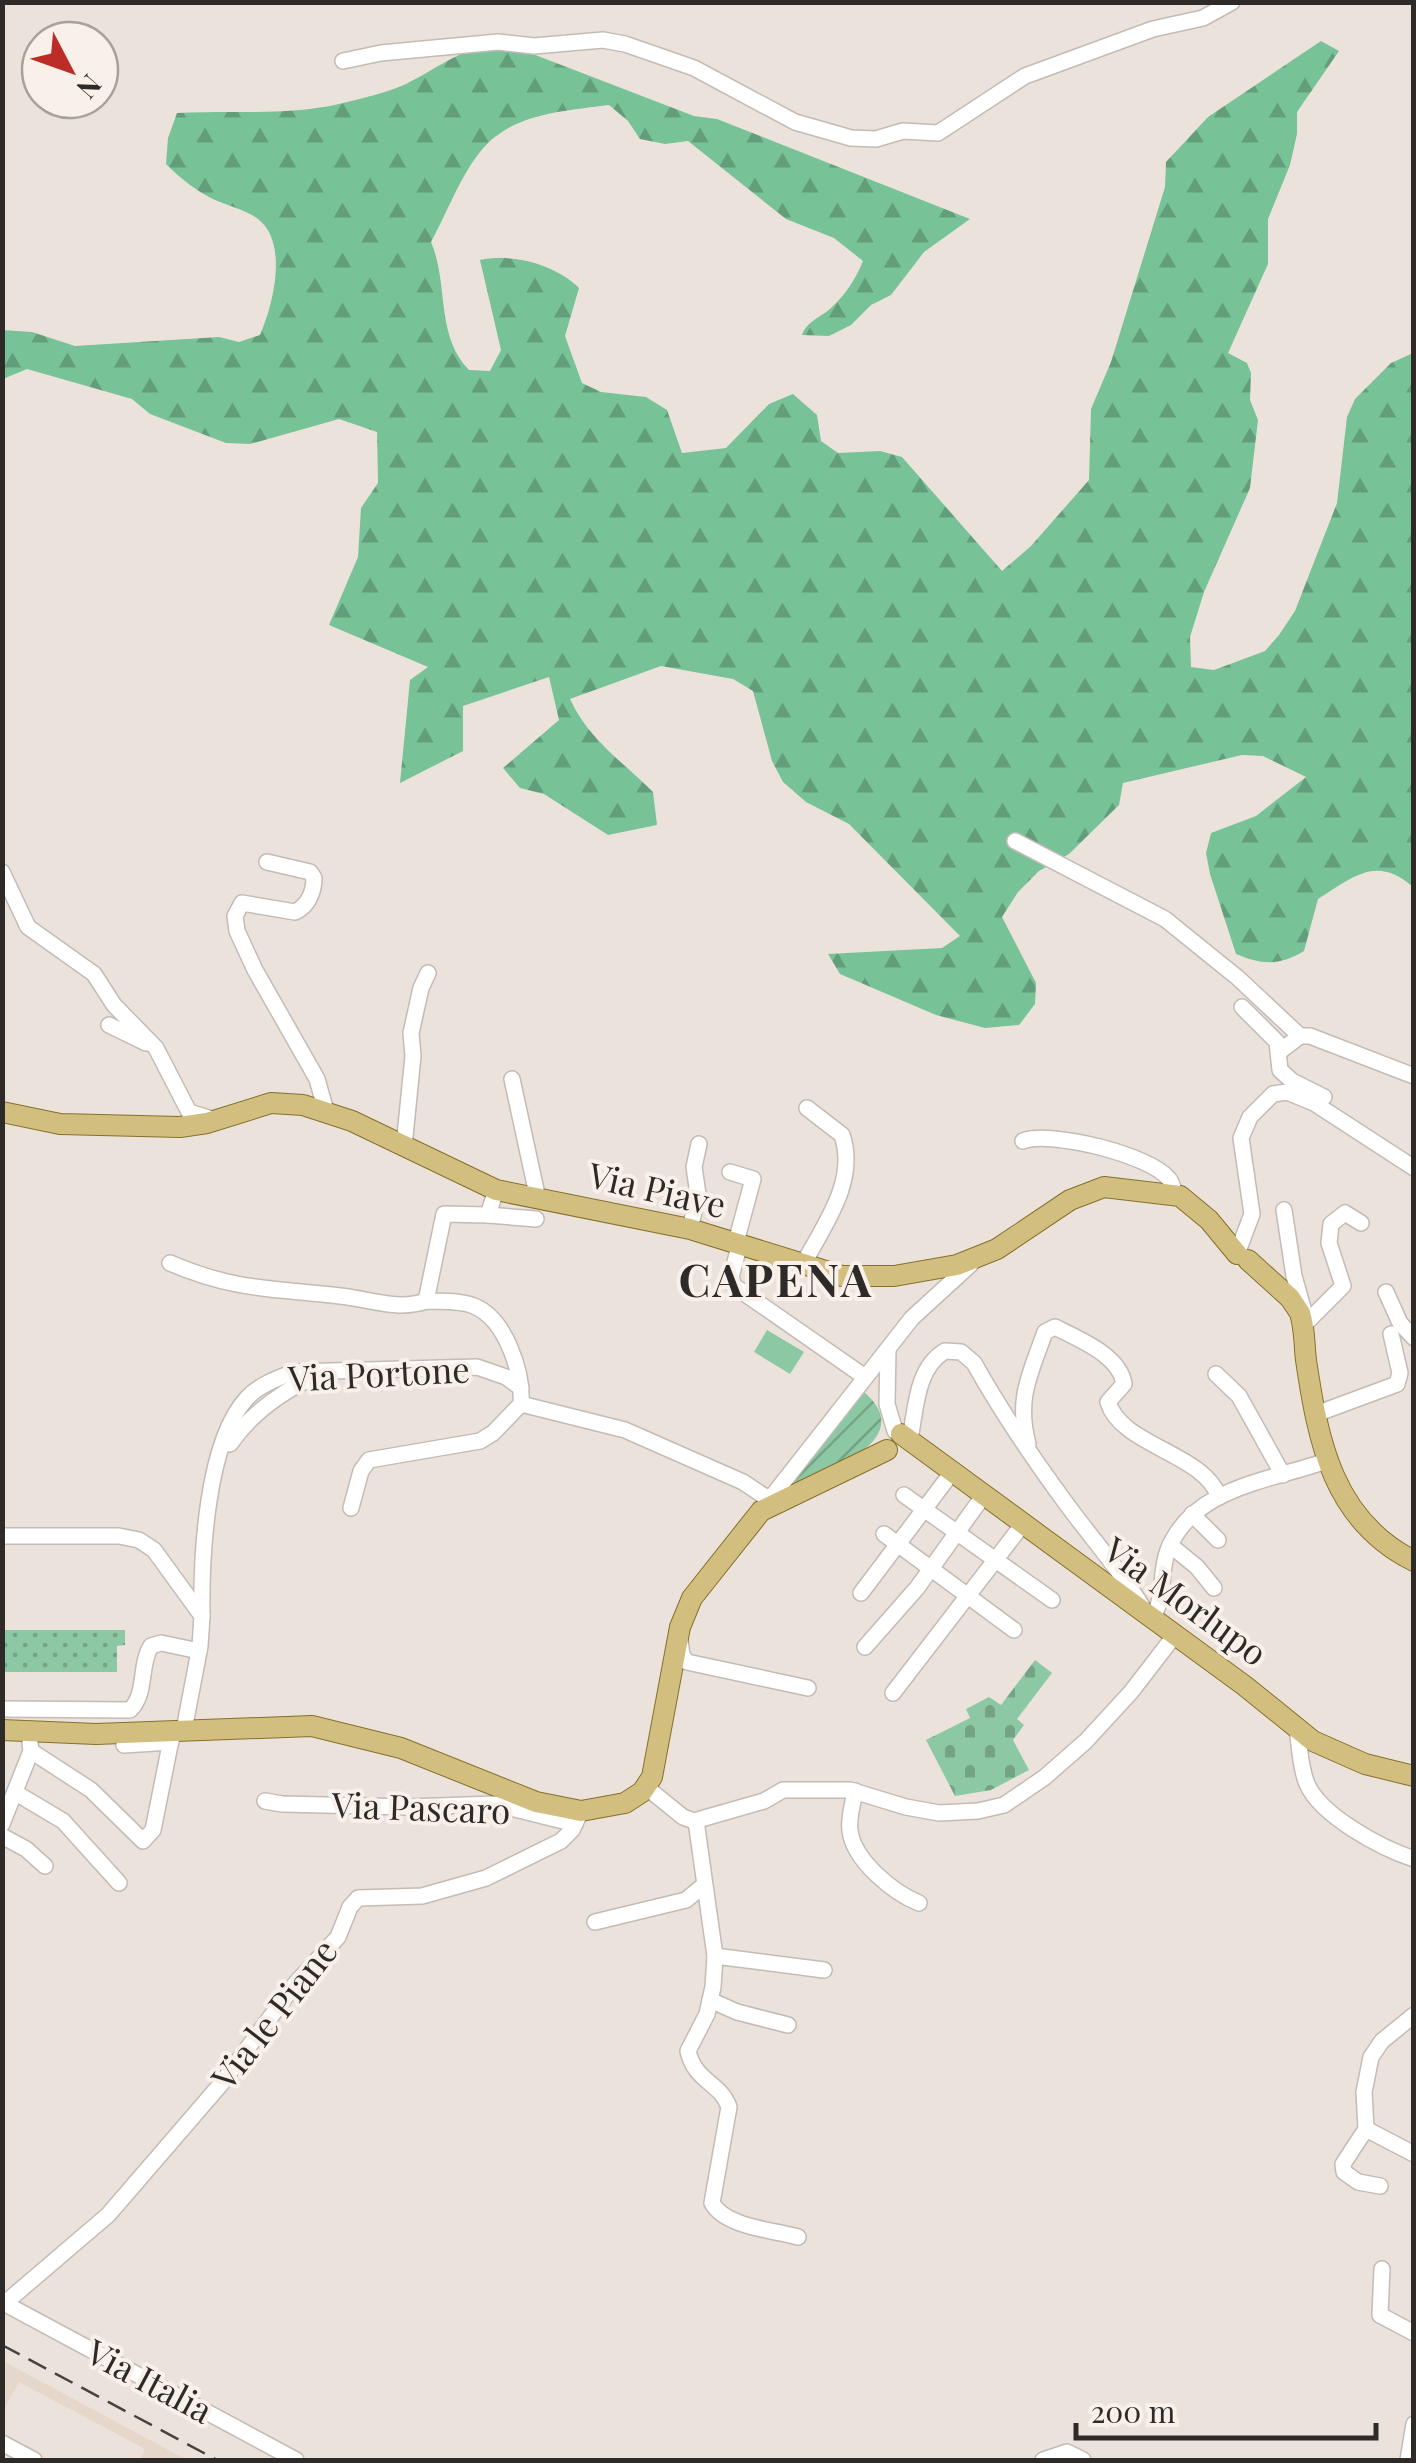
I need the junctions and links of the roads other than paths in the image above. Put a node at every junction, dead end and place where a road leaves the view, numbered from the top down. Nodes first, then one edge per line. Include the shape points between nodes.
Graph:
1 (1232, 2) edge
2 (343, 61) dead end
3 (1015, 841) dead end
4 (267, 862) dead end
5 (2, 872) edge
6 (428, 973) dead end
7 (1242, 1007) dead end
8 (109, 1026) dead end
9 (1300, 1036) junction
10 (1280, 1052) junction
11 (161, 1054) junction
12 (1414, 1076) edge
13 (512, 1080) dead end
14 (807, 1108) dead end
15 (326, 1111) junction
16 (2, 1112) edge
17 (1329, 1112) junction
18 (219, 1120) junction
19 (1023, 1141) dead end
20 (699, 1144) dead end
21 (404, 1146) junction
22 (1414, 1168) edge
23 (730, 1172) dead end
24 (496, 1190) junction
25 (1174, 1194) junction
26 (537, 1209) junction
27 (1284, 1210) dead end
28 (488, 1215) junction
29 (1362, 1223) dead end
30 (690, 1228) junction
31 (738, 1242) junction
32 (1239, 1255) junction
33 (980, 1256) junction
34 (170, 1264) dead end
35 (802, 1266) junction
36 (924, 1272) junction
37 (1386, 1292) dead end
38 (934, 1295) junction
39 (426, 1301) junction
40 (1305, 1323) junction
41 (1391, 1334) dead end
42 (1414, 1338) edge
43 (873, 1374) junction
44 (1216, 1374) dead end
45 (521, 1396) junction
46 (887, 1404) junction
47 (1316, 1414) junction
48 (898, 1441) junction
49 (1031, 1453) junction
50 (1326, 1461) junction
51 (953, 1471) junction
52 (1283, 1476) junction
53 (904, 1495) dead end
54 (984, 1495) junction
55 (1219, 1497) junction
56 (765, 1505) junction
57 (352, 1508) dead end
58 (924, 1510) junction
59 (1192, 1514) junction
60 (1023, 1524) junction
61 (957, 1533) junction
62 (884, 1534) dead end
63 (2, 1536) edge
64 (1218, 1540) dead end
65 (898, 1544) junction
66 (1170, 1545) junction
67 (996, 1560) junction
68 (1414, 1561) edge
69 (931, 1568) junction
70 (1214, 1588) dead end
71 (862, 1593) dead end
72 (969, 1596) junction
73 (1052, 1600) dead end
74 (202, 1616) junction
75 (1150, 1616) junction
76 (680, 1627) junction
77 (1014, 1630) dead end
78 (1176, 1635) junction
79 (865, 1647) dead end
80 (199, 1651) junction
81 (808, 1688) dead end
82 (893, 1692) dead end
83 (2, 1710) edge
84 (2, 1730) edge
85 (1297, 1730) junction
86 (173, 1736) junction
87 (30, 1741) junction
88 (124, 1745) dead end
89 (1414, 1776) edge
90 (646, 1787) junction
91 (16, 1792) junction
92 (855, 1792) junction
93 (265, 1801) dead end
94 (578, 1818) junction
95 (696, 1821) junction
96 (2, 1824) edge
97 (2, 1836) edge
98 (1414, 1859) edge
99 (45, 1866) dead end
100 (119, 1883) dead end
101 (704, 1885) junction
102 (920, 1903) dead end
103 (595, 1922) dead end
104 (715, 1956) junction
105 (824, 1970) dead end
106 (710, 2000) junction
107 (1414, 2015) edge
108 (788, 2026) dead end
109 (1366, 2129) junction
110 (1414, 2154) edge
111 (1380, 2186) dead end
112 (798, 2237) dead end
113 (1382, 2269) dead end
114 (4, 2302) edge
115 (1363, 2306) dead end
116 (1380, 2315) junction
117 (1414, 2334) edge
118 (1414, 2424) edge
119 (2, 2443) edge
120 (34, 2460) edge
121 (296, 2460) edge
122 (1043, 2460) edge
123 (1083, 2460) edge
124 (1408, 2460) edge

1 - 2 street via 1203,18 1025,76 938,133 876,138 810,127 694,68 603,40 498,42
3 - 9 street via 1165,920
4 - 15 street via 310,872 312,892 297,912 242,903 236,926 317,1078
5 - 11 street via 28,927 94,974
6 - 21 street via 411,1033
7 - 10 street via 1270,1032
8 - 11 street
9 - 10 street
9 - 12 street
10 - 17 street via 1284,1074 1327,1100
11 - 18 street via 189,1112
13 - 26 street
14 - 35 street via 842,1135 846,1170 838,1200
15 - 18 main road, Via Piave via 276,1102
15 - 21 main road, Via Piave
16 - 18 main road, Via Piave via 60,1124 180,1127
17 - 22 street
17 - 32 street via 1289,1092 1267,1098 1254,1112 1242,1134 1252,1202
19 - 25 street via 1044,1137 1138,1159 1168,1178
20 - 30 street
21 - 24 main road, Via Piave
23 - 31 street via 755,1174
24 - 26 main road, Via Piave
24 - 28 street
25 - 32 main road via 1204,1215
25 - 33 main road, Via Piave via 1104,1187 1070,1200
26 - 28 street
26 - 30 main road, Via Piave
27 - 40 street
28 - 39 street via 444,1214
29 - 40 street via 1345,1213 1332,1224 1329,1243 1343,1286
30 - 31 main road, Via Piave
31 - 35 main road, Via Piave
31 - 43 street via 734,1286
32 - 40 main road via 1290,1298
33 - 36 main road, Via Piave
33 - 38 street
34 - 39 street via 250,1289 395,1305
35 - 36 main road, Via Piave via 860,1278
36 - 38 street
37 - 42 street
38 - 43 street
39 - 45 street via 468,1304 486,1314 505,1340
40 - 47 main road
41 - 47 street via 1397,1384
43 - 46 street
43 - 46 street
43 - 56 street
44 - 52 street via 1239,1396
45 - 56 street, Via Portone via 616,1427 744,1482
45 - 57 street via 483,1440 369,1460
45 - 74 street, Via Portone via 506,1377 477,1367 294,1372 272,1380 247,1398 224,1438 206,1520
46 - 48 street
47 - 50 main road
48 - 49 street via 928,1366 941,1353 956,1351 974,1363
48 - 51 main road, Via Morlupo
48 - 56 main road
49 - 55 street via 1022,1402 1045,1332 1055,1327 1102,1354 1122,1375 1110,1410 1207,1479
49 - 75 street
50 - 52 street
50 - 68 main road via 1362,1524
51 - 54 main road, Via Morlupo
51 - 58 street
52 - 55 street
53 - 58 street
54 - 60 main road, Via Morlupo
54 - 61 street
55 - 59 street
56 - 76 main road via 692,1598
58 - 61 street
58 - 65 street
59 - 64 street
59 - 66 street
60 - 67 street
60 - 75 main road, Via Morlupo
61 - 67 street
61 - 69 street
62 - 65 street
63 - 74 street via 138,1540 154,1550
65 - 69 street
65 - 71 street
66 - 70 street
66 - 75 street via 1160,1604
67 - 72 street
67 - 73 street
69 - 72 street
69 - 79 street
72 - 77 street
72 - 82 street
74 - 80 street, Via Portone
75 - 78 main road, Via Morlupo
76 - 81 street via 687,1662
76 - 90 main road via 656,1765
78 - 85 main road, Via Morlupo
78 - 92 street via 1086,1741 1004,1804 932,1812
80 - 83 street via 151,1646 130,1710
80 - 86 street, Via Portone
84 - 87 main road
85 - 89 main road, Via Morlupo via 1354,1760
85 - 98 street via 1304,1778 1318,1801 1382,1847
86 - 87 main road via 84,1734
86 - 87 street, Via Portone via 153,1830 143,1841
86 - 88 street
86 - 94 main road via 296,1725 344,1732 417,1753
87 - 91 street
90 - 94 main road via 621,1805
90 - 95 street
91 - 96 street
91 - 100 street via 63,1821
92 - 95 street via 780,1790
92 - 102 street via 850,1826 856,1846 890,1888
93 - 94 street, Via Pascaro via 408,1808 495,1804
94 - 114 street, Via le Piane via 557,1844 479,1881 422,1896 358,1898 338,1937 108,2215
95 - 101 street
97 - 99 street
101 - 103 street via 686,1900
101 - 104 street
104 - 105 street
104 - 106 street
106 - 108 street
106 - 112 street via 688,2051 698,2076 729,2107 713,2207 727,2218
107 - 109 street via 1382,2041 1368,2063
109 - 110 street
109 - 111 street via 1342,2167 1355,2181
113 - 116 street
114 - 121 street, Via Italia
115 - 116 street
116 - 117 street
118 - 124 street
119 - 120 street
122 - 123 street via 1068,2452

